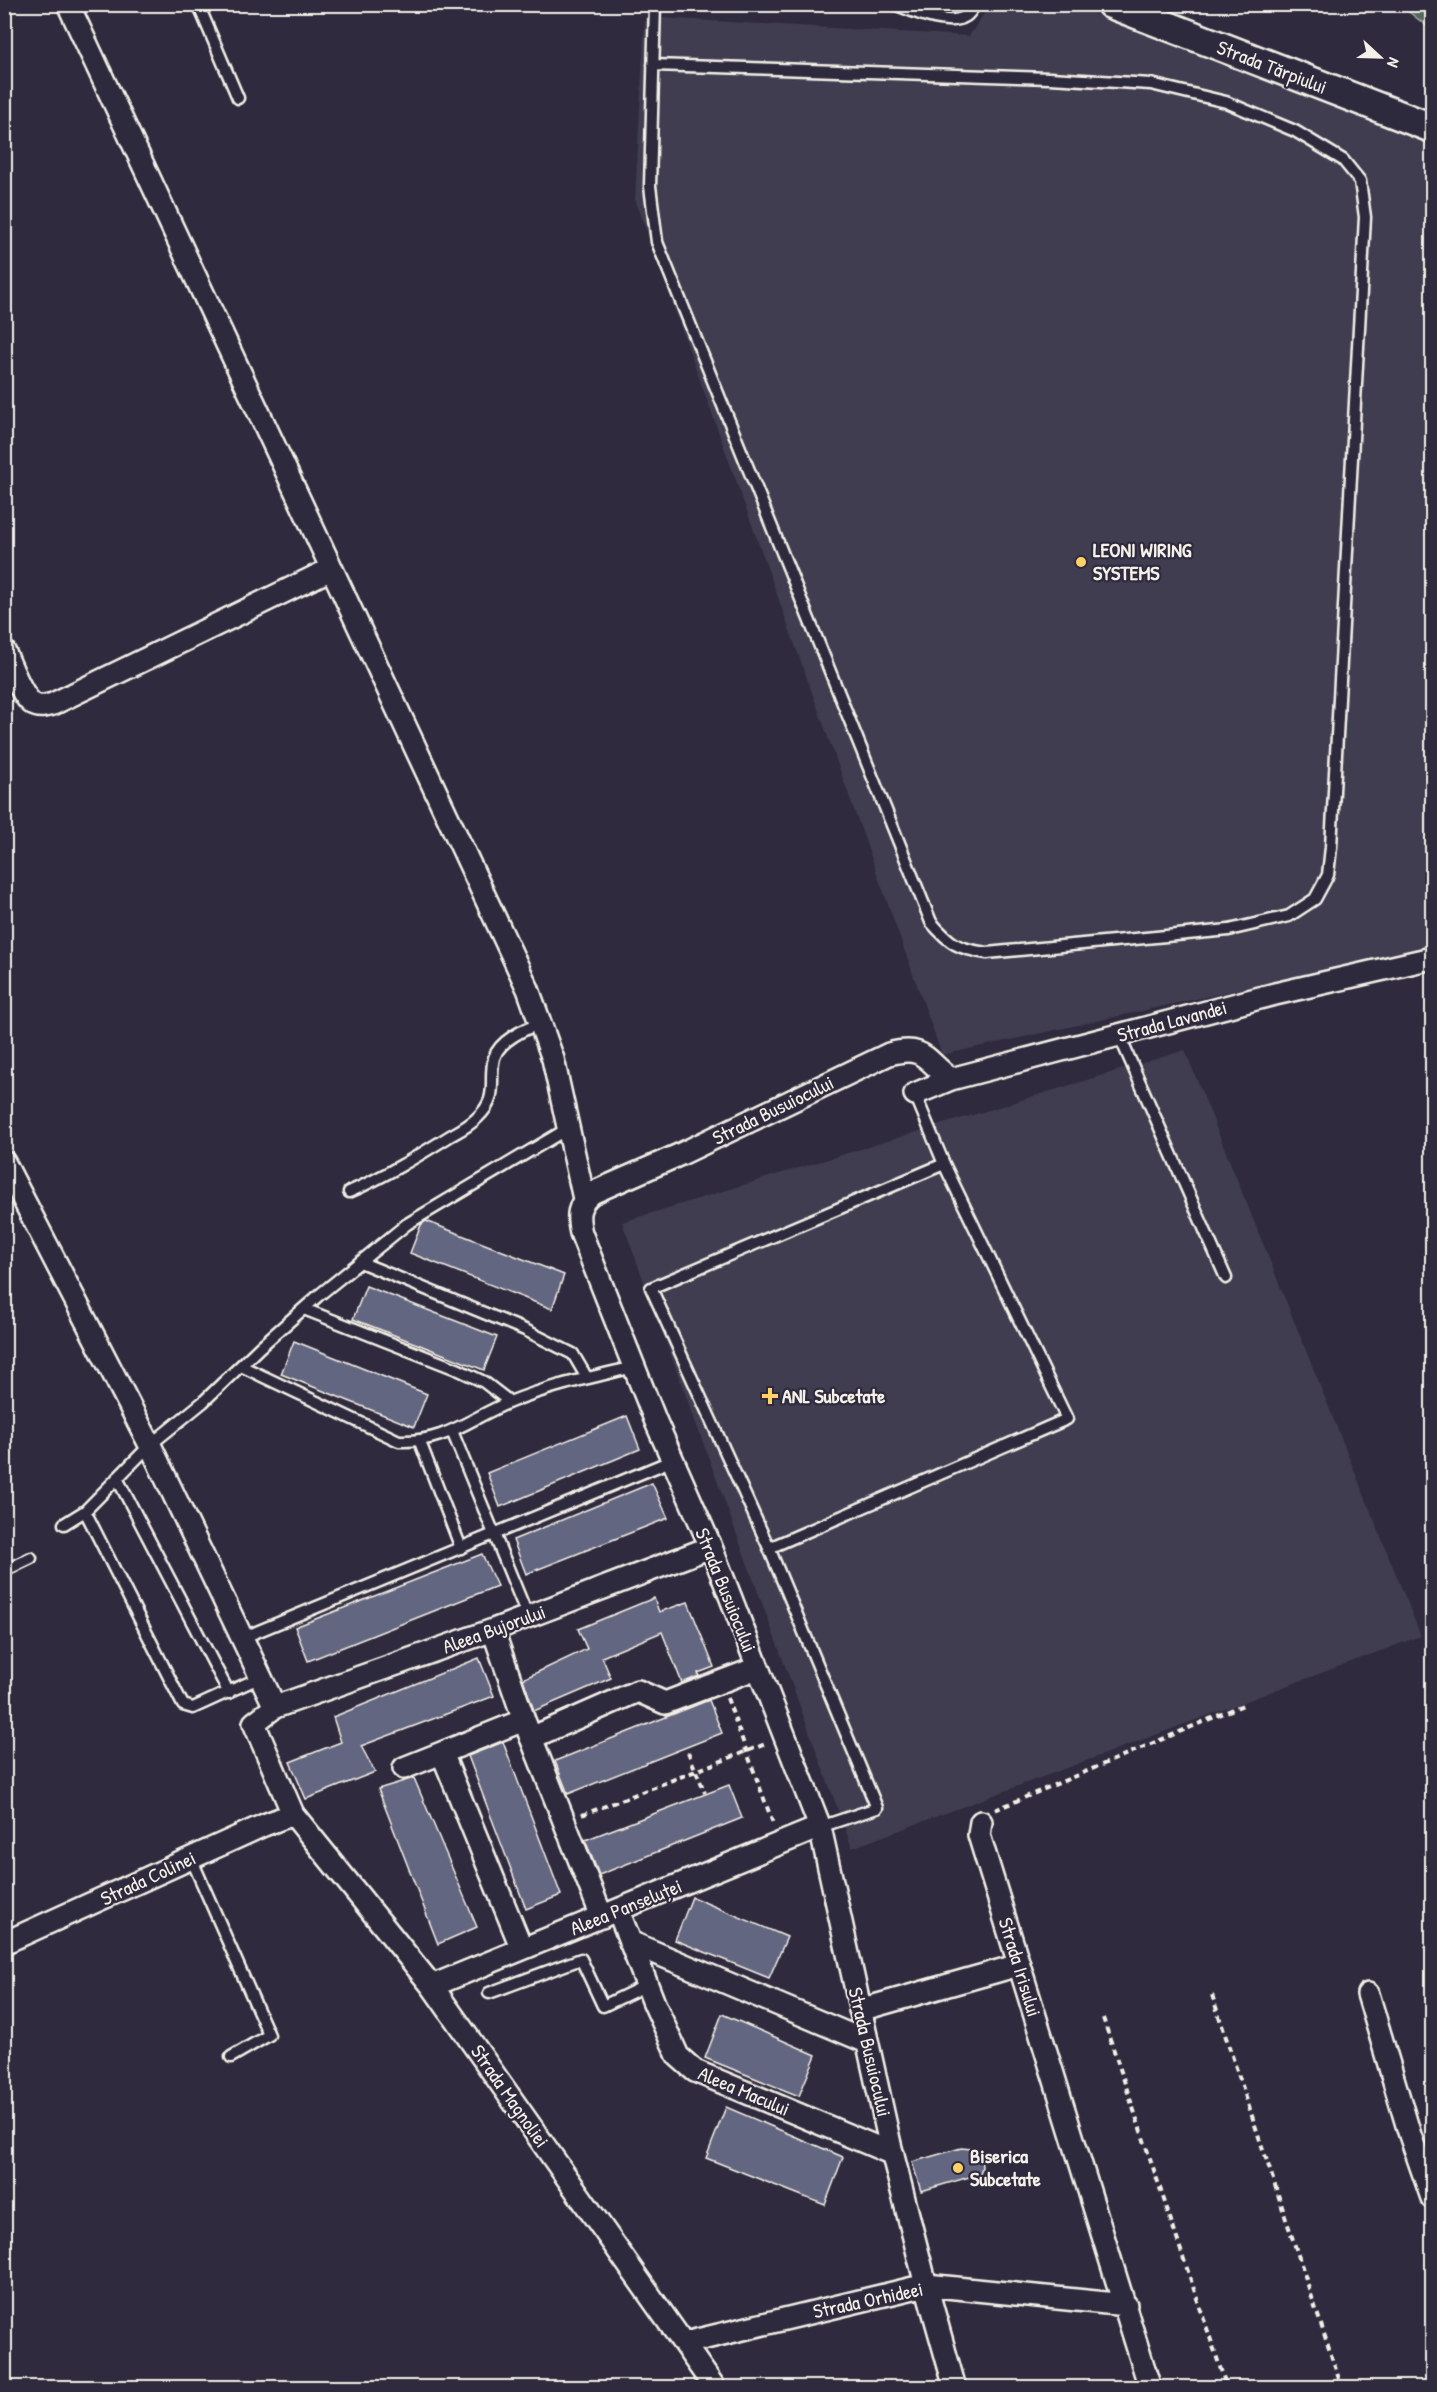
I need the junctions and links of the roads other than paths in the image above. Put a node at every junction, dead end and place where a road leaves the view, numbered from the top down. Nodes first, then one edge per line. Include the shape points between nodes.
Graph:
1 (68, 4) edge
2 (198, 4) edge
3 (655, 4) edge
4 (894, 4) edge
5 (975, 4) edge
6 (1112, 4) edge
7 (653, 65) junction
8 (238, 98) dead end
9 (1432, 128) edge
10 (331, 569) junction
11 (4, 651) edge
12 (1432, 958) edge
13 (540, 1024) junction
14 (1119, 1035) junction
15 (951, 1079) junction
16 (915, 1094) joint
17 (567, 1129) junction
18 (4, 1162) edge
19 (944, 1164) junction
20 (349, 1192) dead end
21 (584, 1199) junction
22 (360, 1262) junction
23 (1226, 1278) dead end
24 (304, 1309) junction
25 (241, 1366) junction
26 (634, 1367) junction
27 (587, 1378) junction
28 (510, 1402) junction
29 (452, 1431) junction
30 (420, 1442) junction
31 (150, 1445) junction
32 (673, 1460) junction
33 (117, 1478) junction
34 (85, 1511) junction
35 (64, 1524) dead end
36 (493, 1535) junction
37 (711, 1547) junction
38 (461, 1548) junction
39 (769, 1548) junction
40 (31, 1558) dead end
41 (4, 1571) edge
42 (528, 1617) junction
43 (493, 1630) junction
44 (242, 1638) junction
45 (757, 1668) junction
46 (261, 1677) junction
47 (230, 1693) junction
48 (275, 1707) junction
49 (528, 1729) junction
50 (442, 1753) junction
51 (404, 1768) dead end
52 (293, 1814) junction
53 (981, 1822) road end
54 (820, 1827) junction
55 (191, 1858) junction
56 (610, 1913) junction
57 (630, 1942) junction
58 (4, 1943) edge
59 (522, 1949) junction
60 (1019, 1965) junction
61 (647, 1985) junction
62 (432, 1986) junction
63 (489, 1994) dead end
64 (1368, 1994) dead end
65 (860, 2010) junction
66 (867, 2042) junction
67 (231, 2057) dead end
68 (893, 2154) junction
69 (1432, 2198) edge
70 (926, 2285) junction
71 (1126, 2305) junction
72 (685, 2343) junction
73 (715, 2388) edge
74 (955, 2388) edge
75 (1150, 2388) edge

1 - 10 street
2 - 8 lane
3 - 7 lane
4 - 5 lane via 938,20 954,20 966,16
6 - 9 street, Strada Tărpiului
7 - 7 lane via 1151,84 1226,102 1295,131 1343,160 1360,181 1365,217 1331,847 1328,875 1315,898 1288,916 1229,930 987,953 949,942 931,922 657,242 650,186
10 - 11 street via 53,704 38,706 29,700
10 - 13 street via 528,989
12 - 14 street, Strada Lavandei
13 - 17 street via 553,1059
13 - 20 lane via 527,1027 500,1048 494,1057 490,1099 475,1120
14 - 15 street, Strada Lavandei
14 - 23 lane
15 - 16 street, Strada Lavandei
15 - 21 street, Strada Busuiocului via 930,1059 914,1051 889,1054
16 - 19 lane
17 - 21 street
17 - 22 lane via 407,1224
18 - 31 street
19 - 39 lane via 651,1288
19 - 39 lane via 1067,1419
21 - 26 street, Strada Busuiocului via 579,1208 581,1233
22 - 24 lane
22 - 27 lane via 573,1354
24 - 25 lane
24 - 28 lane via 459,1370 484,1382
25 - 30 lane via 399,1440
25 - 31 lane
26 - 27 lane
26 - 32 street, Strada Busuiocului
27 - 28 lane
28 - 29 lane
29 - 30 lane
29 - 36 lane
30 - 38 lane
31 - 33 lane
31 - 44 street
32 - 36 lane
32 - 37 street, Strada Busuiocului
33 - 34 lane
33 - 47 lane
34 - 35 lane
34 - 47 lane via 183,1705 193,1708
36 - 38 lane
36 - 42 lane
37 - 42 street, Aleea Bujorului
37 - 45 street, Strada Busuiocului
38 - 44 lane
39 - 54 lane via 877,1808
40 - 41 lane
42 - 43 street, Aleea Bujorului
43 - 48 street, Aleea Bujorului
43 - 49 street, Aleea Macului
44 - 46 street
45 - 49 street via 665,1704 638,1691
45 - 54 street, Strada Busuiocului
46 - 47 lane
46 - 48 street
48 - 52 street, Strada Magnoliei via 254,1723
49 - 50 street
49 - 56 street, Aleea Macului via 564,1822
50 - 51 street
50 - 59 street
52 - 55 street, Strada Colinei
52 - 62 street, Strada Magnoliei
53 - 60 street, Strada Irisului via 979,1835
54 - 56 street, Aleea Panseluței
54 - 65 street, Strada Busuiocului
55 - 58 street, Strada Colinei
55 - 67 lane via 269,2035
56 - 57 street, Aleea Macului
56 - 59 street, Aleea Panseluței
57 - 61 street, Aleea Macului
57 - 66 street
59 - 62 street, Aleea Panseluței
60 - 65 street
60 - 71 street, Strada Irisului
61 - 63 lane via 603,2006 581,1959
61 - 68 street, Aleea Macului via 678,2056 695,2071
62 - 72 street, Strada Magnoliei
64 - 69 street
65 - 66 street, Strada Busuiocului
66 - 68 street, Strada Busuiocului
68 - 70 street, Strada Busuiocului
70 - 71 street, Strada Orhideei
70 - 72 street, Strada Orhideei
70 - 74 street, Strada Busuiocului
71 - 75 street, Strada Irisului
72 - 73 street, Strada Magnoliei

